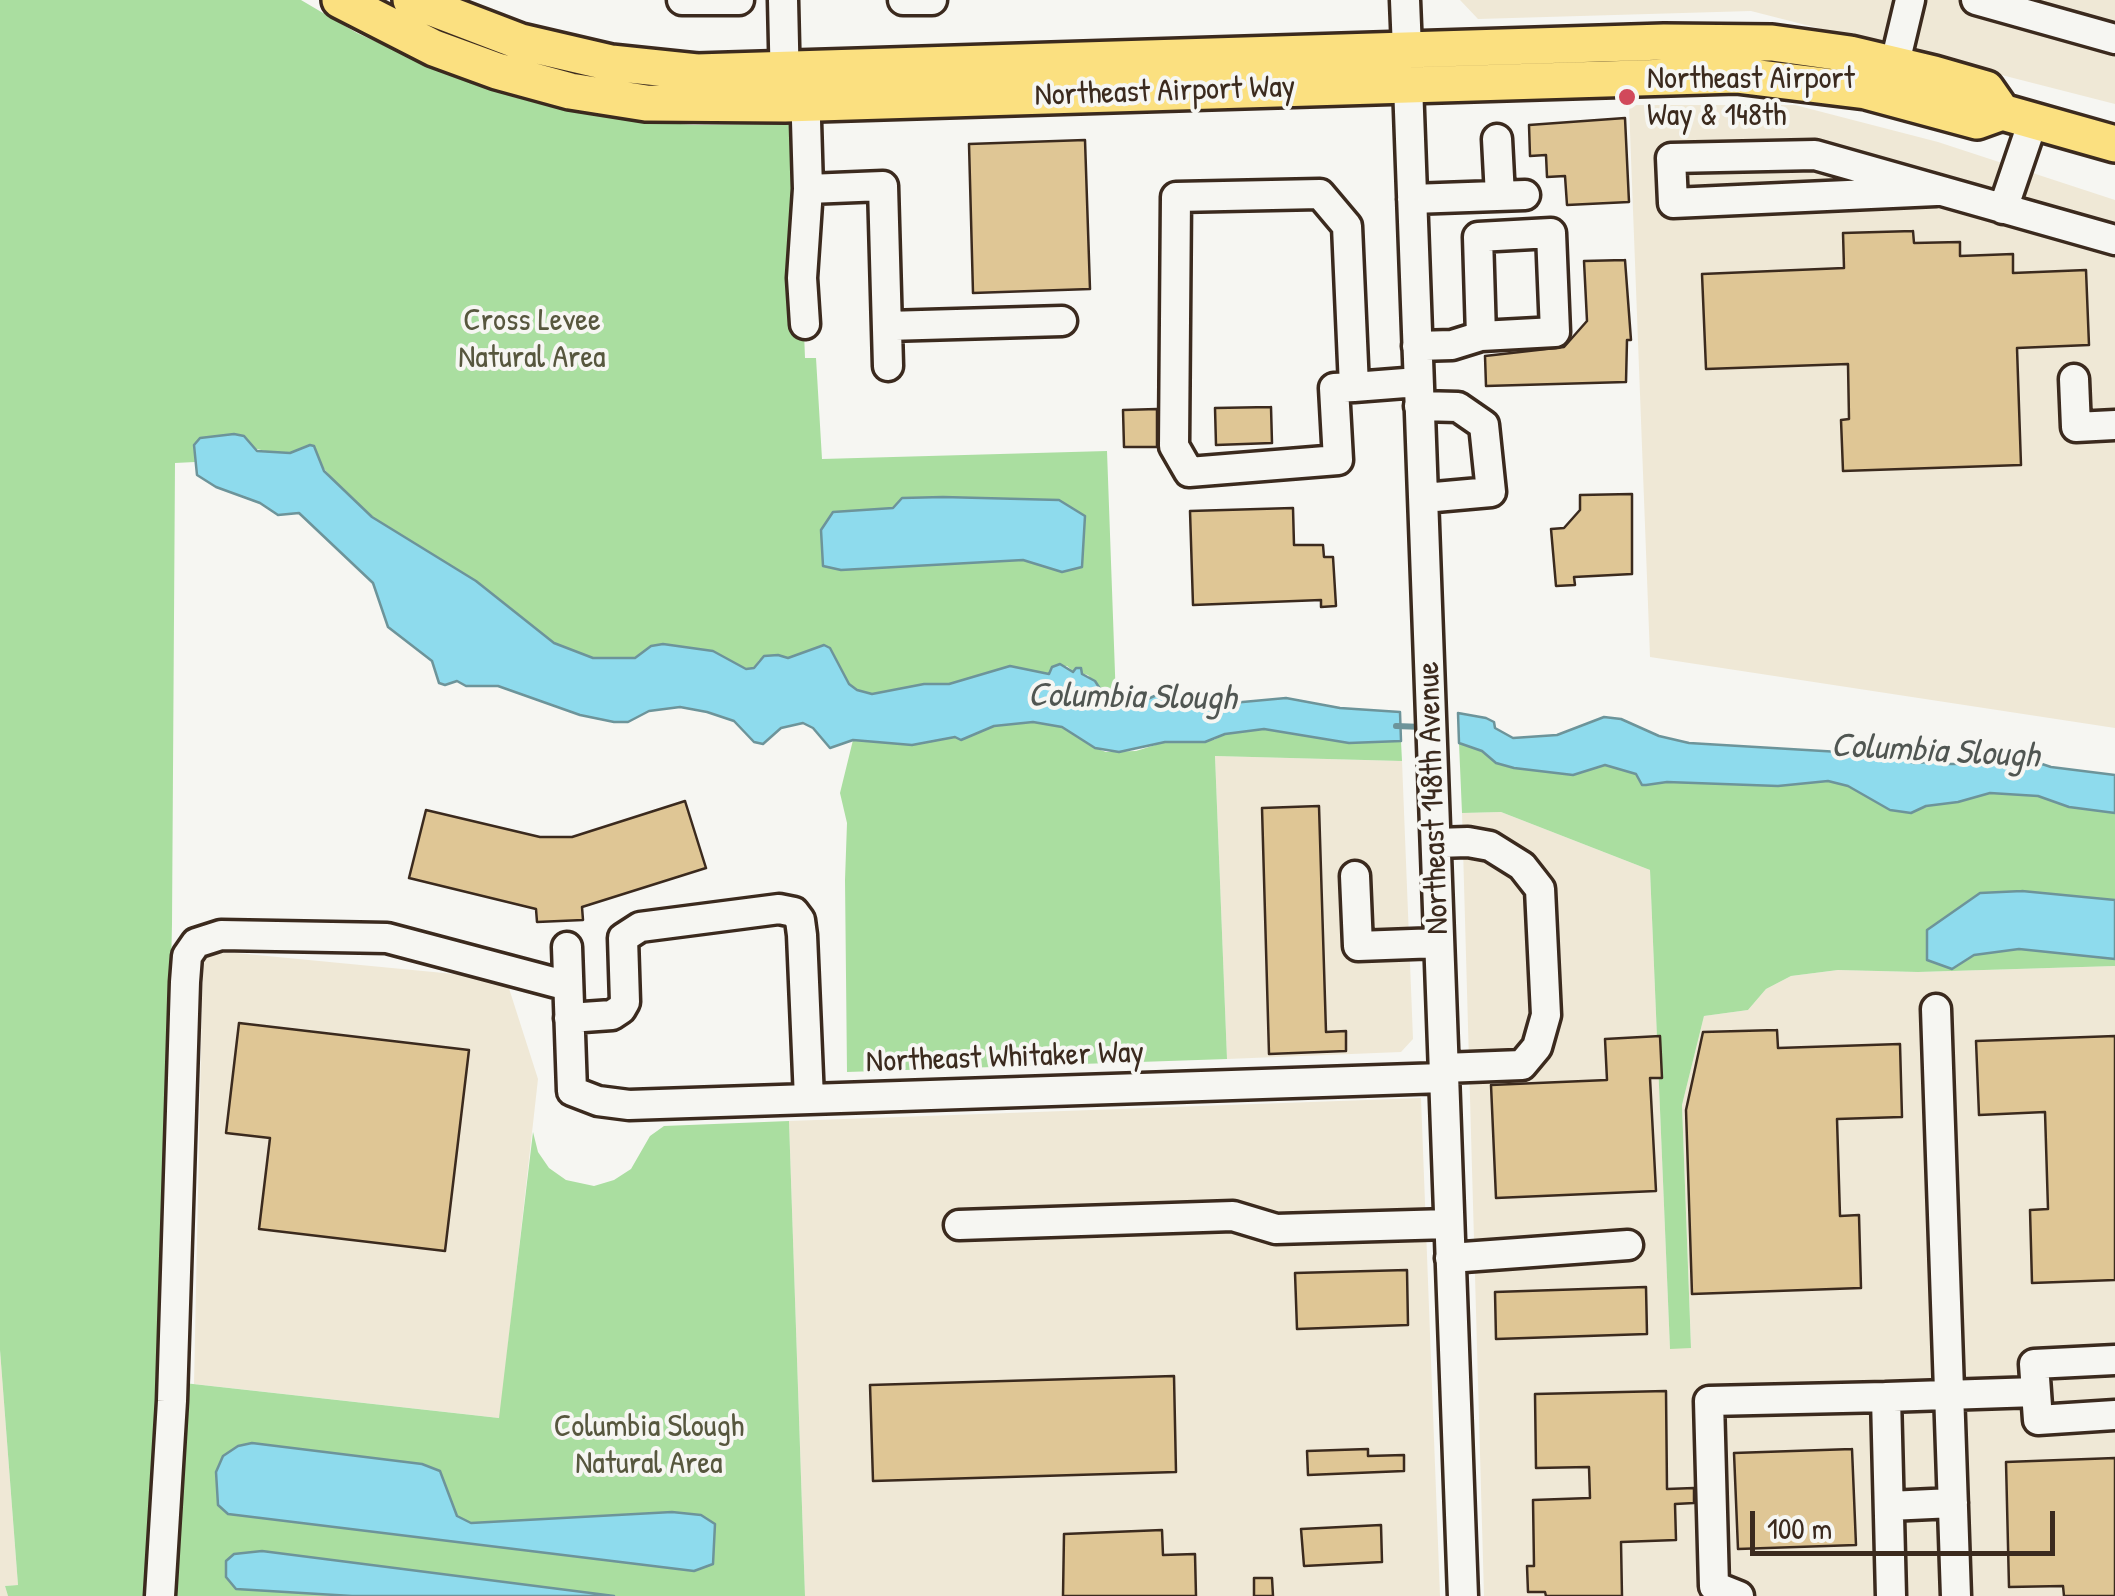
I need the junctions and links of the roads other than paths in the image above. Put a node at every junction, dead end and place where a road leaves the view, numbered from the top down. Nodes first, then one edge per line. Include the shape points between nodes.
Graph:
1 (340, 0) edge
2 (411, 0) edge
3 (682, 0) edge
4 (739, 0) edge
5 (783, 0) edge
6 (903, 0) edge
7 (932, 0) edge
8 (1405, 0) edge
9 (1910, 0) edge
10 (1976, 0) edge
11 (459, 10) edge
12 (2115, 39) edge
13 (1895, 63) junction
14 (1407, 67) junction
15 (795, 88) junction
16 (2018, 116) junction
17 (1497, 139) dead end
18 (2115, 144) edge
19 (808, 189) junction
20 (1936, 191) junction
21 (1412, 199) junction
22 (2003, 209) junction
23 (2115, 240) edge
24 (1062, 320) dead end
25 (805, 324) dead end
26 (886, 326) junction
27 (1482, 336) dead end
28 (1417, 346) junction
29 (888, 366) dead end
30 (2074, 378) dead end
31 (1354, 387) junction
32 (1419, 394) junction
33 (2115, 425) edge
34 (1424, 498) junction
35 (1436, 842) junction
36 (1355, 876) dead end
37 (1439, 943) junction
38 (567, 947) dead end
39 (568, 986) junction
40 (1936, 1009) dead end
41 (569, 1018) junction
42 (1443, 1073) junction
43 (808, 1099) junction
44 (1449, 1224) junction
45 (959, 1225) dead end
46 (1628, 1245) dead end
47 (1450, 1258) junction
48 (2115, 1360) edge
49 (2036, 1392) junction
50 (1950, 1395) junction
51 (1886, 1396) junction
52 (2115, 1416) edge
53 (1953, 1503) junction
54 (1889, 1506) junction
55 (160, 1596) edge
56 (1463, 1596) edge
57 (1739, 1596) edge
58 (1891, 1596) edge
59 (1956, 1596) edge

1 - 15 main road, Northeast Airport Way via 434,48 570,90 646,103
2 - 11 main road, Northeast Airport Way
3 - 4 street
5 - 15 street
6 - 7 street
8 - 14 street, Northeast 148th Avenue
9 - 13 street
10 - 12 street
11 - 15 main road, Northeast Airport Way via 522,42 611,63
13 - 14 main road, Northeast Airport Way via 1719,41
13 - 16 main road, Northeast Airport Way via 1986,90
14 - 15 main road, Northeast Airport Way
14 - 16 main road, Northeast Airport Way via 1736,75 1866,90 1977,121
14 - 21 street, Northeast 148th Avenue
15 - 19 street
16 - 18 main road, Northeast Airport Way
16 - 22 street
17 - 21 street via 1512,195
19 - 25 street
19 - 26 street via 883,186
20 - 20 street via 1815,155 1671,158 1674,203
20 - 22 street
21 - 28 street, Northeast 148th Avenue
22 - 23 street
24 - 26 street
26 - 29 street
27 - 28 street
28 - 32 street, Northeast 148th Avenue
30 - 33 street via 2076,427
31 - 31 street via 1347,226 1320,194 1176,197 1174,446 1189,472 1338,460 1334,388
31 - 32 street
32 - 34 street, Northeast 148th Avenue
32 - 34 street via 1458,407 1484,425 1491,492
34 - 35 street, Northeast 148th Avenue
35 - 37 street, Northeast 148th Avenue
35 - 42 street, Northeast Whitaker Way via 1490,846 1522,866 1540,889 1546,1016 1537,1048 1522,1065
36 - 37 street via 1358,946
37 - 42 street, Northeast 148th Avenue
38 - 39 street
39 - 41 street
39 - 55 street via 387,938 221,935 196,943 187,956
40 - 50 street
41 - 43 street, Northeast Whitaker Way via 572,1091 598,1101
41 - 43 street via 612,1015 621,1008 622,938 640,926 794,912 802,934
42 - 43 street, Northeast Whitaker Way
42 - 44 street, Northeast 148th Avenue
44 - 45 street via 1276,1229 1233,1216
44 - 47 street, Northeast 148th Avenue
46 - 47 street
47 - 56 street, Northeast 148th Avenue
48 - 49 street via 2034,1364
49 - 50 street
49 - 52 street via 2038,1420
50 - 51 street
50 - 53 street
51 - 54 street
51 - 57 street via 1709,1401 1714,1586
53 - 54 street
53 - 59 street
54 - 58 street

